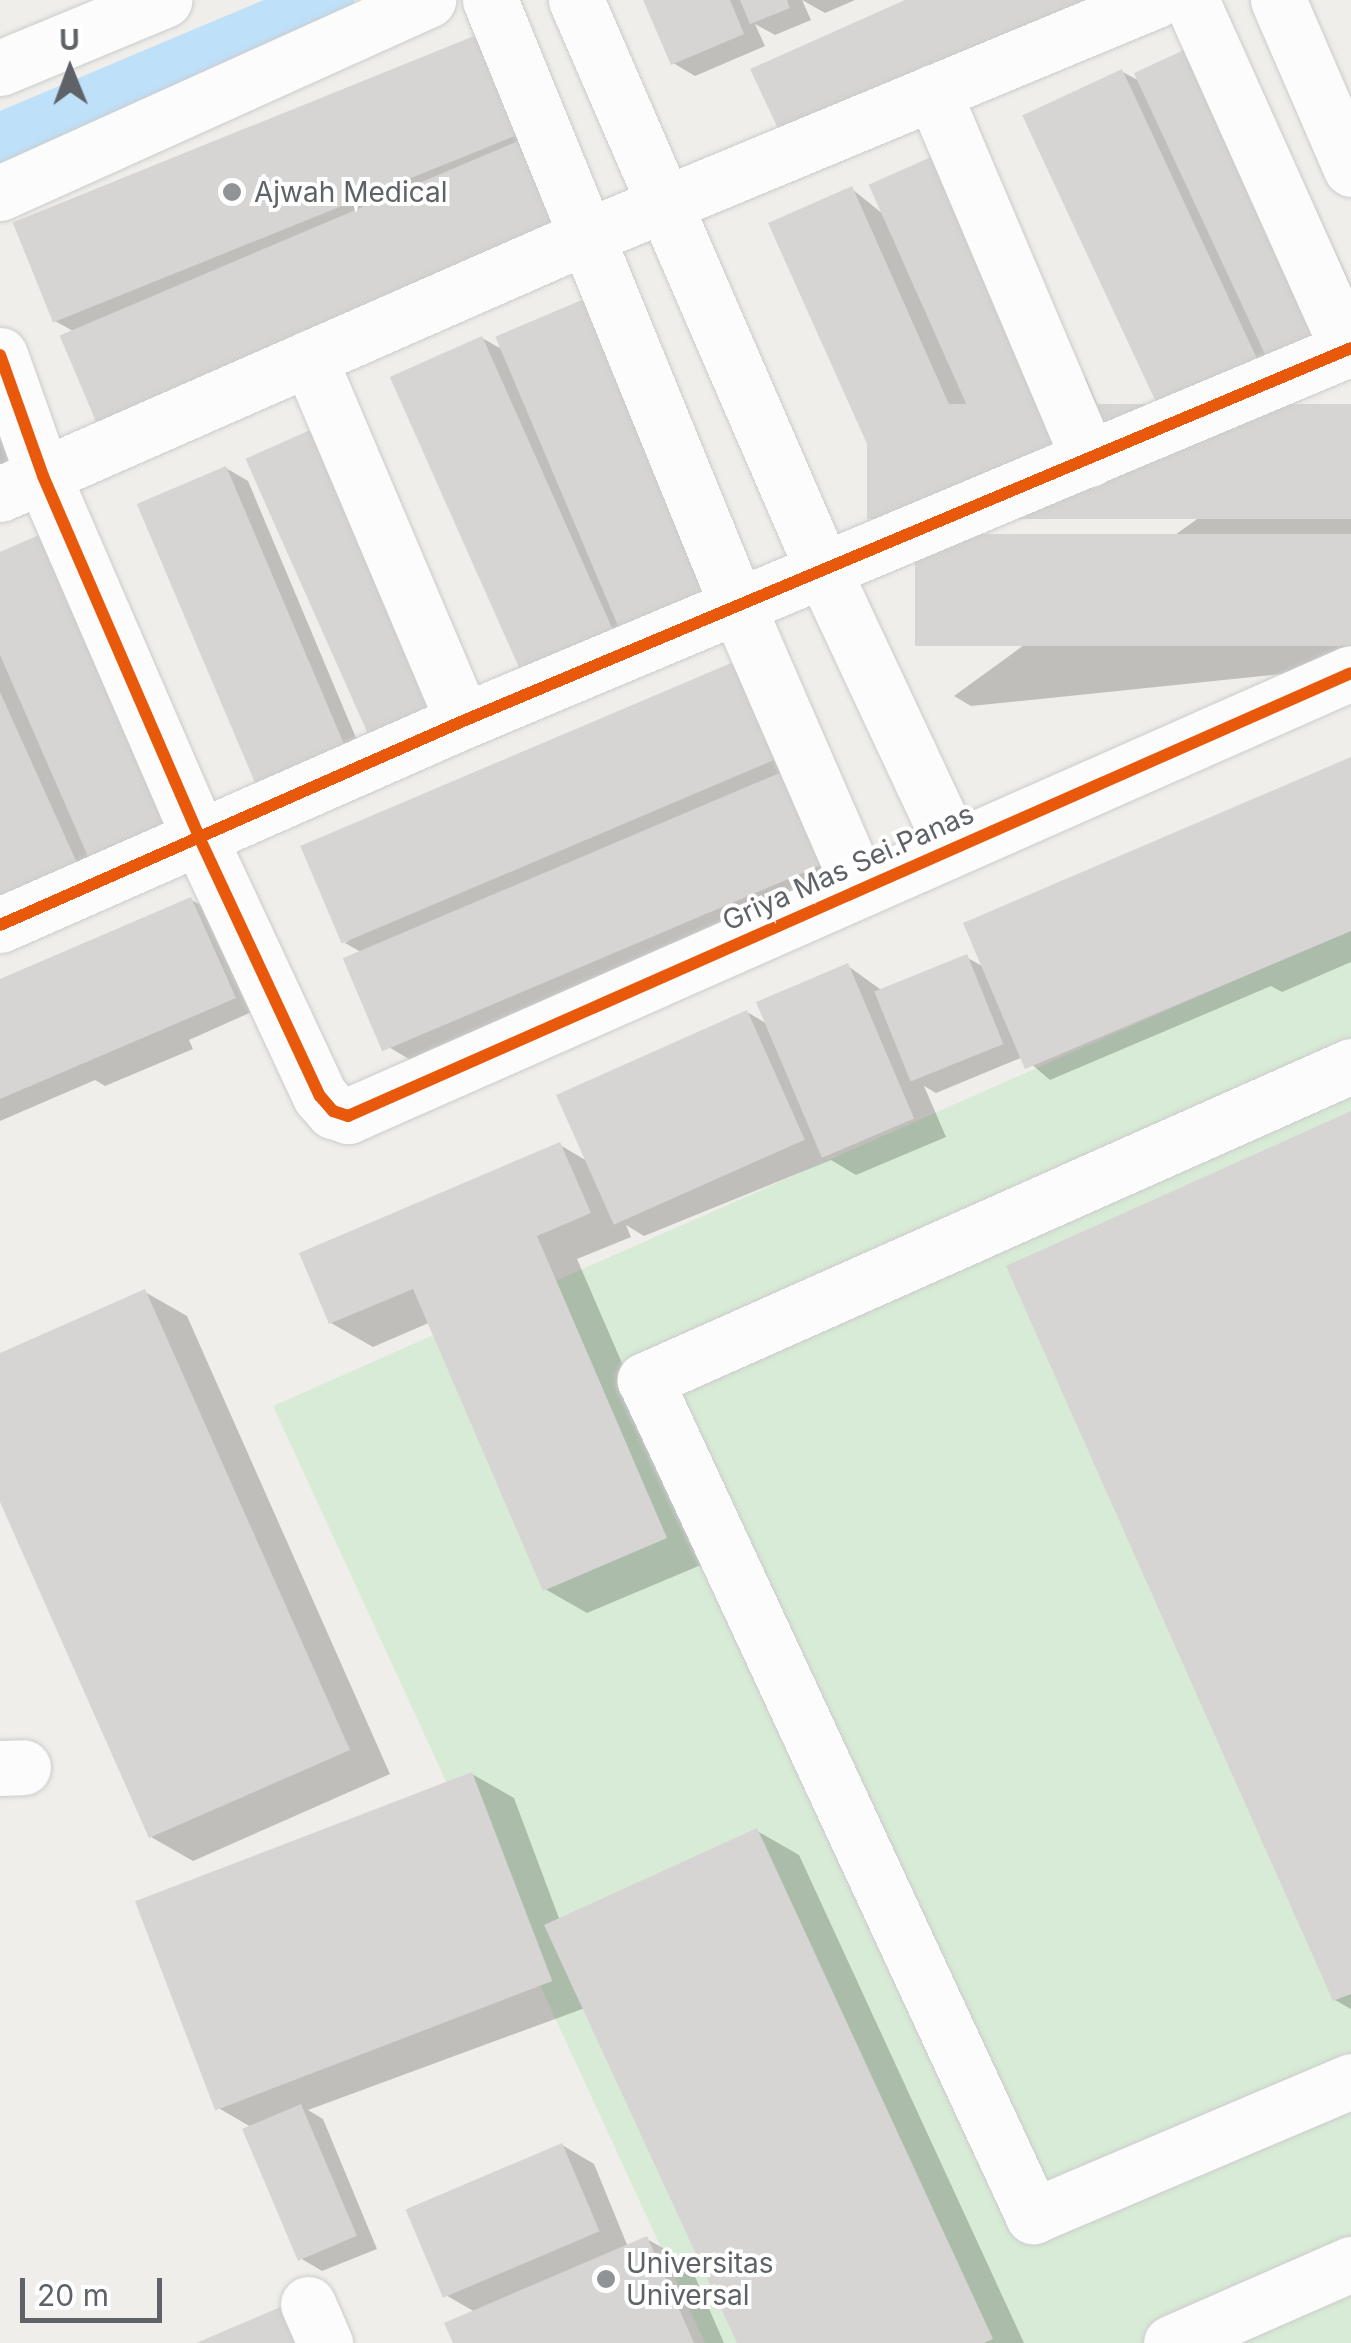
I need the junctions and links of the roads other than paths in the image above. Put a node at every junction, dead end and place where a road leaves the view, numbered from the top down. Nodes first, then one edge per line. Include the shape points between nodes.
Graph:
1 (164, 0) edge
2 (428, 0) edge
3 (490, 0) edge
4 (576, 0) edge
5 (1156, 0) edge
6 (1191, 0) edge
7 (1278, 0) edge
8 (0, 68) edge
9 (933, 92) junction
10 (1351, 169) edge
11 (0, 193) edge
12 (663, 205) junction
13 (586, 237) junction
14 (1350, 348) edge
15 (0, 355) edge
16 (309, 358) junction
17 (1089, 459) junction
18 (21, 485) edge
19 (823, 570) junction
20 (736, 605) junction
21 (1351, 672) edge
22 (463, 721) junction
23 (199, 837) junction
24 (953, 848) junction
25 (860, 888) junction
26 (0, 925) edge
27 (1351, 1066) edge
28 (1351, 2081) edge
29 (1351, 2264) edge
30 (1170, 2343) edge

1 - 8 street
2 - 11 street
3 - 13 street
4 - 12 street, Griya Mas Sei.Panas
5 - 9 street
6 - 14 street
7 - 10 street
9 - 12 street
9 - 17 street
12 - 13 street
12 - 19 street, Griya Mas Sei.Panas
13 - 16 street
13 - 20 street
14 - 17 street
15 - 18 street
16 - 18 street
16 - 22 street
17 - 19 street
18 - 23 street
19 - 20 street
19 - 24 street, Griya Mas Sei.Panas
20 - 22 street
20 - 25 street
21 - 24 street, Griya Mas Sei.Panas
22 - 23 street
23 - 25 street, Griya Mas Sei.Panas via 320,1096 333,1111 367,1112
23 - 26 street
24 - 25 street, Griya Mas Sei.Panas
27 - 28 street via 644,1380 1034,2216
29 - 30 street

